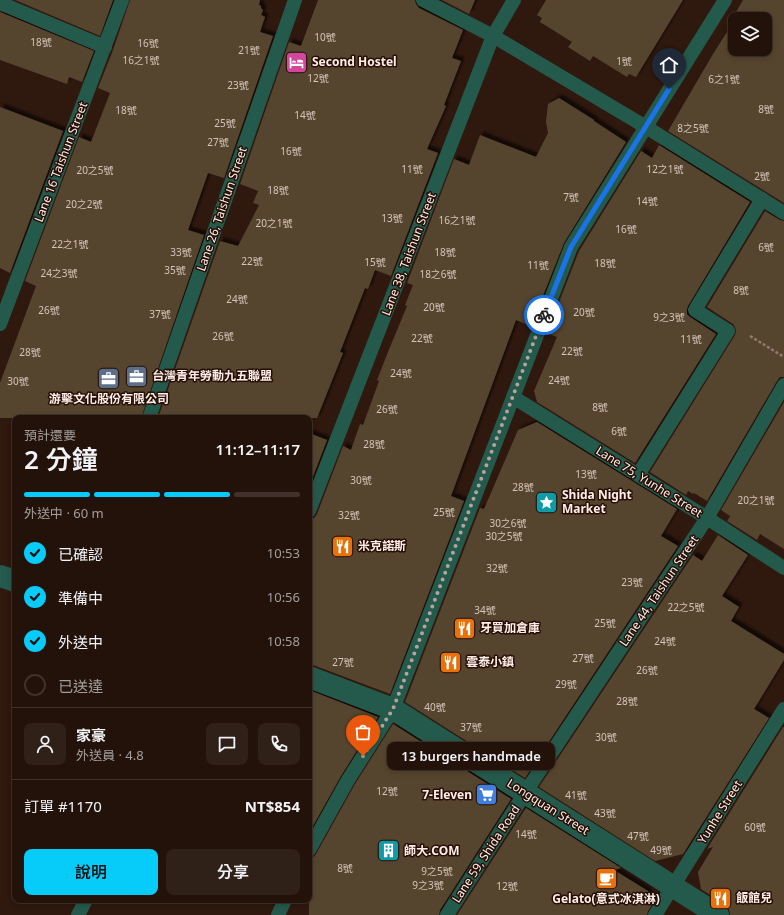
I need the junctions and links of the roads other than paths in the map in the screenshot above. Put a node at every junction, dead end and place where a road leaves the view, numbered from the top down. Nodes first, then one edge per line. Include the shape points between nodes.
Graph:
1 (122, 0) edge
2 (295, 0) edge
3 (423, 0) edge
4 (514, 0) edge
5 (725, 0) edge
6 (0, 3) edge
7 (494, 36) junction
8 (105, 47) junction
9 (646, 127) junction
10 (762, 199) junction
11 (784, 213) edge
12 (0, 324) edge
13 (784, 385) edge
14 (513, 397) junction
15 (151, 415) edge
16 (638, 475) junction
17 (312, 502) edge
18 (707, 518) junction
19 (784, 568) edge
20 (0, 576) edge
21 (12, 580) edge
22 (312, 678) edge
23 (393, 709) junction
24 (784, 709) edge
25 (525, 793) junction
26 (312, 845) edge
27 (673, 886) junction
28 (84, 903) edge
29 (283, 903) edge
30 (78, 915) edge
31 (278, 915) edge
32 (447, 915) edge
33 (655, 915) edge
34 (718, 915) edge

1 - 8 lane, Lane 16 Taishun Street
2 - 15 lane, Lane 26, Taishun Street
3 - 7 lane
4 - 7 lane, Lane 38, Taishun Street
5 - 9 lane
6 - 8 lane
7 - 9 lane
7 - 17 lane, Lane 38, Taishun Street
8 - 12 lane, Lane 16 Taishun Street
9 - 10 lane
9 - 14 lane via 571,247
10 - 11 lane
10 - 16 lane via 695,310 728,331
13 - 18 lane, Lane 44, Taishun Street
14 - 16 lane, Lane 75, Yunhe Street
14 - 23 lane
16 - 18 lane, Lane 75, Yunhe Street
18 - 19 lane, Lane 75, Yunhe Street
18 - 25 lane, Lane 44, Taishun Street
20 - 21 street
22 - 23 street, Longquan Street
23 - 25 street, Longquan Street
23 - 26 lane via 348,780
24 - 27 lane, Yunhe Street
25 - 27 street, Longquan Street
25 - 32 lane, Lane 59, Shida Road
27 - 33 lane, Yunhe Street
27 - 34 street, Longquan Street
28 - 30 lane
29 - 31 lane

